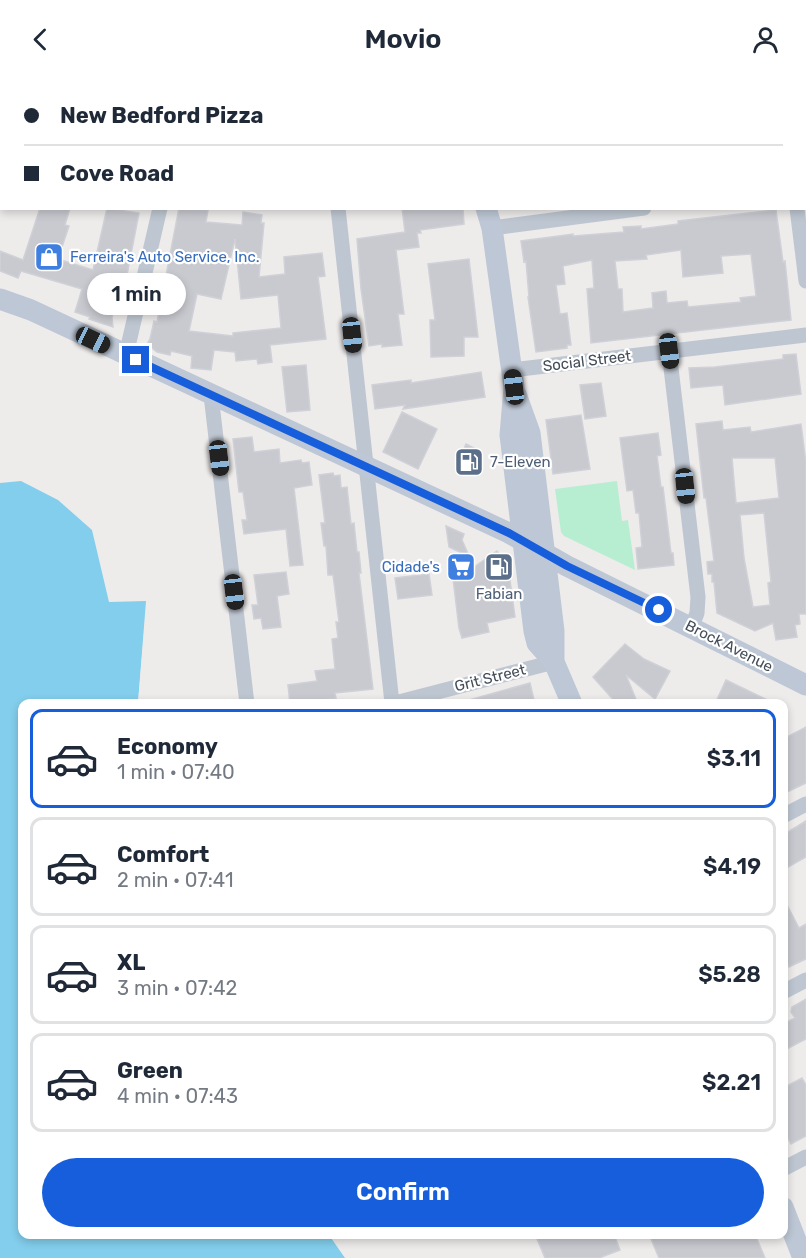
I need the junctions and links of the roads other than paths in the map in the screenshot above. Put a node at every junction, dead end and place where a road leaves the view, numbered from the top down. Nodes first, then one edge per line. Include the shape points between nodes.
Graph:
1 (160, 210) edge
2 (338, 210) edge
3 (600, 210) edge
4 (797, 210) edge
5 (491, 215) edge
6 (806, 281) edge
7 (0, 299) edge
8 (806, 335) edge
9 (669, 351) junction
10 (126, 356) junction
11 (513, 379) junction
12 (211, 395) junction
13 (367, 468) junction
14 (523, 542) junction
15 (544, 554) junction
16 (692, 627) junction
17 (554, 662) junction
18 (803, 680) edge
19 (246, 699) edge
20 (392, 699) edge
21 (408, 699) edge
22 (570, 699) edge
23 (806, 804) edge
24 (788, 813) edge
25 (806, 980) edge
26 (788, 990) edge
27 (806, 1157) edge
28 (788, 1166) edge
29 (788, 1220) edge
30 (803, 1258) edge

1 - 10 street
2 - 13 street
3 - 5 street
4 - 6 street
5 - 11 main road
7 - 10 main road, Brock Avenue
8 - 9 street, Social Street
9 - 11 street, Social Street
9 - 16 street via 698,597
10 - 12 main road, Brock Avenue
11 - 14 main road via 510,435
11 - 15 main road via 530,433
12 - 13 main road, Brock Avenue
12 - 19 street
13 - 14 main road, Brock Avenue
13 - 20 street
14 - 15 main road, Brock Avenue
14 - 17 main road via 535,637
15 - 16 main road, Brock Avenue
15 - 17 main road via 555,638
16 - 18 main road, Brock Avenue
17 - 21 street, Grit Street
17 - 22 main road
23 - 24 street
25 - 26 street
27 - 28 street
29 - 30 main road

